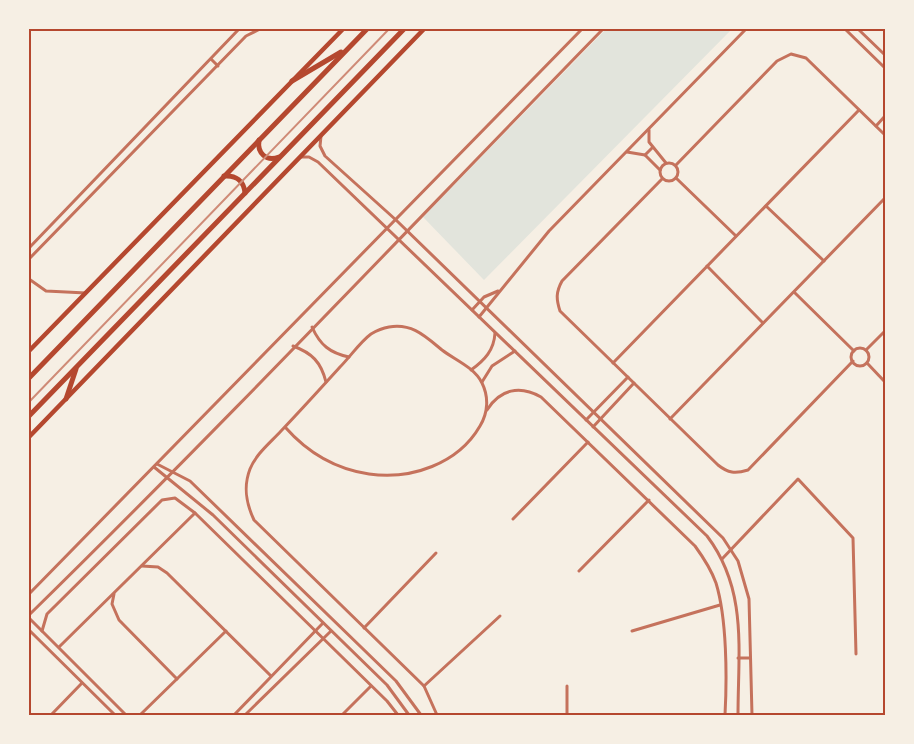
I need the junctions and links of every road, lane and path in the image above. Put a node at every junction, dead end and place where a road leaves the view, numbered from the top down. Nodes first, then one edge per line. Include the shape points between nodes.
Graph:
1 (239, 29) edge
2 (260, 29) edge
3 (341, 29) edge
4 (367, 29) edge
5 (404, 29) edge
6 (424, 29) edge
7 (582, 29) edge
8 (603, 29) edge
9 (746, 29) edge
10 (845, 29) edge
11 (858, 29) edge
12 (348, 48) junction
13 (885, 55) edge
14 (211, 60) junction
15 (218, 66) junction
16 (885, 66) edge
17 (292, 81) junction
18 (859, 110) junction
19 (885, 116) edge
20 (876, 126) junction
21 (649, 128) junction
22 (884, 132) edge
23 (321, 135) junction
24 (259, 140) junction
25 (652, 148) junction
26 (626, 152) junction
27 (645, 154) junction
28 (280, 157) junction
29 (299, 157) junction
30 (666, 163) junction
31 (676, 165) junction
32 (660, 170) junction
33 (224, 176) junction
34 (662, 178) junction
35 (676, 178) junction
36 (245, 193) junction
37 (885, 198) edge
38 (766, 206) junction
39 (396, 220) junction
40 (388, 229) junction
41 (407, 230) junction
42 (736, 236) junction
43 (399, 239) junction
44 (29, 248) edge
45 (29, 259) edge
46 (824, 261) junction
47 (707, 266) junction
48 (29, 279) edge
49 (498, 290) junction
50 (794, 292) junction
51 (86, 293) junction
52 (480, 302) junction
53 (486, 308) junction
54 (472, 310) junction
55 (479, 317) junction
56 (763, 323) junction
57 (312, 327) junction
58 (885, 330) edge
59 (496, 333) junction
60 (293, 346) junction
61 (866, 350) junction
62 (29, 351) edge
63 (515, 351) junction
64 (854, 351) junction
65 (350, 357) junction
66 (613, 362) junction
67 (853, 362) junction
68 (866, 363) junction
69 (77, 367) junction
70 (471, 370) junction
71 (628, 377) junction
72 (29, 378) edge
73 (327, 382) junction
74 (482, 382) junction
75 (885, 382) edge
76 (634, 383) junction
77 (66, 399) junction
78 (487, 410) junction
79 (593, 413) junction
80 (29, 416) edge
81 (670, 418) junction
82 (600, 419) junction
83 (586, 420) junction
84 (285, 427) junction
85 (593, 427) junction
86 (29, 437) edge
87 (588, 442) junction
88 (158, 464) junction
89 (154, 467) junction
90 (174, 473) junction
91 (168, 479) junction
92 (649, 500) junction
93 (195, 513) junction
94 (513, 519) dead end
95 (731, 550) junction
96 (436, 553) dead end
97 (722, 559) junction
98 (141, 566) junction
99 (579, 571) dead end
100 (114, 593) junction
101 (29, 594) edge
102 (720, 605) junction
103 (29, 616) edge
104 (500, 616) dead end
105 (323, 623) junction
106 (364, 628) junction
107 (29, 630) edge
108 (316, 630) junction
109 (42, 631) junction
110 (226, 631) junction
111 (332, 631) junction
112 (632, 631) dead end
113 (323, 638) junction
114 (59, 648) junction
115 (856, 654) dead end
116 (738, 658) junction
117 (750, 658) junction
118 (271, 676) junction
119 (177, 679) junction
120 (82, 683) junction
121 (371, 686) junction
122 (424, 686) junction
123 (567, 686) dead end
124 (52, 715) edge
125 (115, 715) edge
126 (126, 715) edge
127 (140, 715) edge
128 (234, 715) edge
129 (246, 715) edge
130 (342, 715) edge
131 (398, 715) edge
132 (409, 715) edge
133 (421, 715) edge
134 (437, 715) edge
135 (567, 715) edge
136 (725, 715) edge
137 (738, 715) edge
138 (752, 715) edge

1 - 14 street
2 - 15 street via 246,36
3 - 17 main road
4 - 12 highway
5 - 28 highway
6 - 23 main road
7 - 39 street
8 - 41 street
9 - 21 street
10 - 16 street
11 - 13 street
12 - 17 highway
12 - 24 highway
14 - 15 street
14 - 44 street
15 - 45 street
17 - 51 main road
18 - 20 street
18 - 31 street via 806,58 783,56
18 - 38 street
19 - 20 street
20 - 22 street
21 - 25 street
21 - 26 street
23 - 29 main road
23 - 39 street via 320,146 325,156
24 - 28 highway via 263,156
24 - 33 highway
25 - 27 street
25 - 30 street
26 - 27 street
26 - 49 street via 549,231
27 - 32 street
28 - 36 highway
29 - 40 street via 309,157 318,162
29 - 77 main road
30 - 31 street
30 - 32 street
31 - 35 street via 679,172
32 - 34 street
33 - 36 highway via 237,178
33 - 72 highway
34 - 35 street via 668,181
34 - 66 street via 562,281 557,290 556,301 560,311
35 - 42 street
36 - 69 highway
37 - 46 street
38 - 42 street
38 - 46 street
39 - 40 street
39 - 41 street
40 - 43 street
40 - 88 street
41 - 43 street
41 - 52 street
42 - 47 street
43 - 54 street
43 - 57 street
46 - 50 street
47 - 56 street
47 - 66 street
48 - 51 street via 46,291
49 - 52 street
49 - 53 street
50 - 56 street
50 - 64 street
51 - 62 main road
52 - 53 street
52 - 54 street
53 - 55 street
53 - 79 street
54 - 55 street
55 - 59 street
56 - 81 street
57 - 60 street
57 - 65 street via 325,348
58 - 61 street
59 - 63 street
59 - 70 street via 491,351
60 - 73 street via 316,358
60 - 90 street
61 - 64 street via 859,348
61 - 68 street via 869,356
63 - 74 street via 492,366
63 - 83 street
64 - 67 street
65 - 70 street via 370,334 400,326 419,331
65 - 73 street
66 - 71 street
67 - 68 street via 858,365
67 - 81 street via 748,470 737,474 727,472
68 - 75 street
69 - 77 highway
69 - 80 highway
70 - 74 street
71 - 76 street
71 - 79 street
73 - 84 street
74 - 78 street
76 - 81 street
76 - 82 street
77 - 86 main road
78 - 84 street via 474,436 463,448 439,464 404,474 368,474 336,466 307,449
78 - 87 street via 492,401 506,392 521,389 532,392
79 - 82 street
79 - 83 street
82 - 85 street
82 - 95 street via 723,538
83 - 85 street
84 - 106 street via 256,458 251,468 246,489 250,510 254,520
85 - 97 street via 707,536
87 - 92 street
87 - 94 street
88 - 89 street
88 - 90 street
89 - 91 street
89 - 101 street
90 - 91 street
90 - 133 street via 190,481 396,681
91 - 103 street
91 - 105 street via 213,515
92 - 99 street
92 - 102 street via 695,546 707,563 716,583
93 - 98 street
93 - 108 street
93 - 109 street via 175,498 162,500 47,614
95 - 97 street
95 - 115 street via 798,480 853,538
95 - 117 street via 743,573 749,599
96 - 106 street
97 - 116 street via 732,580 737,602
98 - 100 street
98 - 110 street via 163,569
100 - 114 street
100 - 119 street via 112,604 119,620
102 - 112 street
102 - 136 street via 724,634
103 - 109 street
104 - 122 street
105 - 108 street
105 - 111 street
106 - 122 street
107 - 120 street
108 - 113 street
108 - 118 street
109 - 114 street
110 - 118 street
110 - 119 street
111 - 113 street
111 - 132 street via 387,685
113 - 121 street
113 - 129 street
114 - 126 street
116 - 117 street
116 - 137 street
117 - 138 street
118 - 128 street
119 - 127 street
120 - 124 street
120 - 125 street
121 - 130 street
121 - 131 street
122 - 134 street
123 - 135 street

